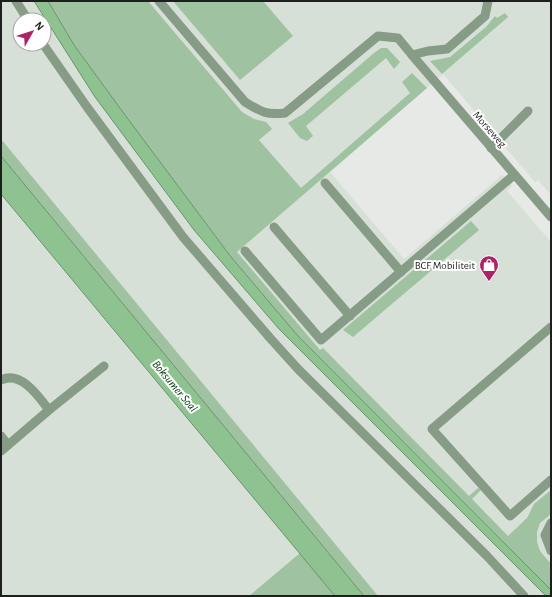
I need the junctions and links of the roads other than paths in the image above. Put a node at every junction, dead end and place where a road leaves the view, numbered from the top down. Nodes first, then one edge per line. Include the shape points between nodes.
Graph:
1 (16, 1) edge
2 (159, 1) edge
3 (488, 1) edge
4 (23, 12) edge
5 (49, 52) edge
6 (412, 55) junction
7 (528, 111) dead end
8 (492, 148) junction
9 (514, 175) junction
10 (325, 183) dead end
11 (551, 217) edge
12 (274, 227) dead end
13 (245, 251) dead end
14 (401, 272) junction
15 (350, 316) junction
16 (551, 327) edge
17 (104, 366) dead end
18 (1, 380) edge
19 (49, 410) junction
20 (1, 436) edge
21 (8, 445) junction
22 (1, 451) edge
23 (551, 480) edge
24 (551, 523) edge
25 (551, 551) edge
26 (524, 596) edge

1 - 4 lane
2 - 6 lane, Morseweg via 245,102 263,113 285,113 378,36 398,38
3 - 6 lane via 485,16 447,48
5 - 26 lane via 86,107 183,237 270,338 298,369 488,556
6 - 8 lane, Morseweg
7 - 8 lane
8 - 9 lane, Morseweg
9 - 11 lane, Morseweg
9 - 14 lane
10 - 14 lane
12 - 15 lane
13 - 15 lane via 321,340
14 - 15 lane
16 - 23 lane via 432,429 510,516
17 - 19 lane
18 - 19 lane via 16,379 25,384
19 - 21 lane
20 - 21 lane
21 - 22 lane
24 - 25 lane via 545,535

